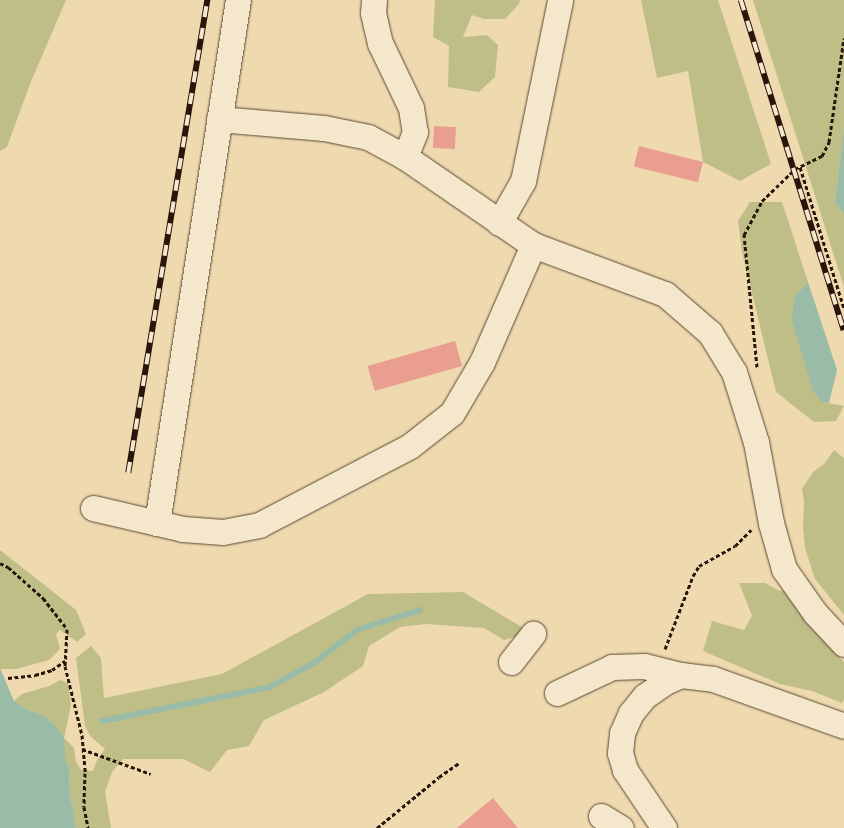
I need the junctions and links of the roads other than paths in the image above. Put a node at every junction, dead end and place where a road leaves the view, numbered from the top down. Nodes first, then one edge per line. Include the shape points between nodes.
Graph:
1 (238, 0) edge
2 (374, 0) edge
3 (560, 0) edge
4 (219, 119) junction
5 (405, 157) junction
6 (498, 223) junction
7 (533, 246) junction
8 (93, 508) dead end
9 (157, 523) junction
10 (533, 634) dead end
11 (844, 644) edge
12 (511, 662) dead end
13 (669, 672) junction
14 (557, 693) dead end
15 (844, 726) edge
16 (664, 828) edge

1 - 4 street
2 - 5 street via 373,13 380,43 412,108 415,132
3 - 6 street via 524,180
4 - 5 street via 324,128 368,137
4 - 9 street
5 - 6 street
6 - 7 street
7 - 9 street via 482,362 452,412 410,446 259,525 223,532 182,529
7 - 11 street via 665,294 710,333 734,372 756,442 771,523 784,569 815,613
8 - 9 street
10 - 12 street
13 - 14 street via 612,667
13 - 15 street via 713,679
13 - 16 street via 665,682 645,696 631,713 622,733 620,753 630,778

